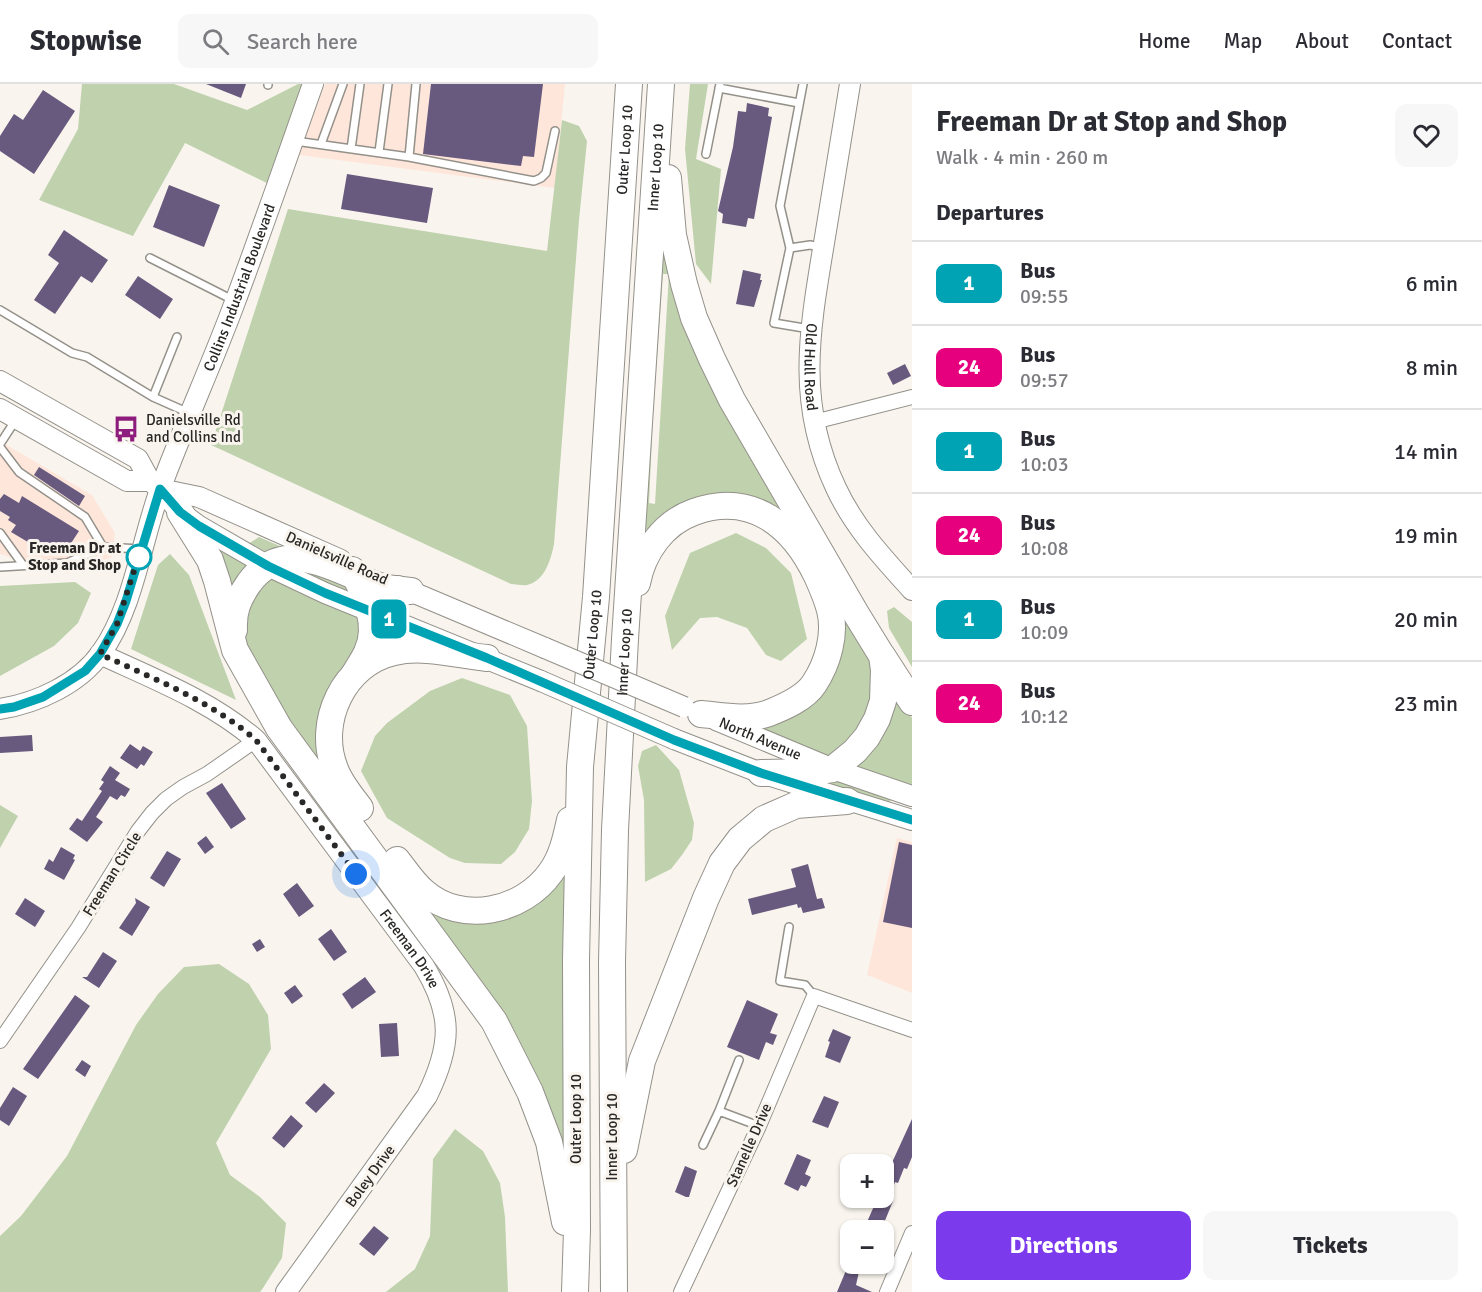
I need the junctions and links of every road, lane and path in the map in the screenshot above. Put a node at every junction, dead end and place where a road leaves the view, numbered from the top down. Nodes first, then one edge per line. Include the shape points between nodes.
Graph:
1 (313, 84) edge
2 (344, 84) edge
3 (360, 84) edge
4 (388, 84) edge
5 (416, 84) edge
6 (629, 84) edge
7 (803, 84) edge
8 (850, 84) edge
9 (719, 86) edge
10 (661, 91) edge
11 (799, 103) junction
12 (555, 131) dead end
13 (293, 141) junction
14 (321, 144) junction
15 (351, 149) junction
16 (379, 152) junction
17 (706, 154) dead end
18 (409, 157) junction
19 (790, 248) junction
20 (823, 248) junction
21 (150, 258) dead end
22 (235, 301) junction
23 (0, 310) edge
24 (810, 328) junction
25 (177, 338) dead end
26 (0, 381) edge
27 (912, 397) edge
28 (153, 398) junction
29 (8, 414) edge
30 (190, 414) junction
31 (814, 422) junction
32 (0, 446) edge
33 (155, 485) junction
34 (180, 512) junction
35 (0, 533) edge
36 (103, 547) junction
37 (141, 549) junction
38 (23, 565) junction
39 (268, 566) junction
40 (0, 567) edge
41 (352, 570) junction
42 (910, 584) edge
43 (411, 591) joint
44 (370, 612) junction
45 (625, 639) junction
46 (236, 650) junction
47 (100, 654) junction
48 (882, 656) junction
49 (487, 658) junction
50 (353, 676) junction
51 (912, 702) edge
52 (0, 709) edge
53 (693, 710) junction
54 (256, 740) junction
55 (580, 767) junction
56 (833, 769) junction
57 (761, 773) junction
58 (912, 796) edge
59 (847, 801) junction
60 (912, 820) edge
61 (789, 927) dead end
62 (814, 996) junction
63 (912, 1030) edge
64 (0, 1041) edge
65 (444, 1054) joint
66 (739, 1060) dead end
67 (719, 1111) junction
68 (759, 1126) junction
69 (703, 1145) dead end
70 (912, 1233) edge
71 (614, 1288) edge
72 (286, 1292) edge
73 (575, 1292) edge
74 (681, 1292) edge
75 (887, 1292) edge

1 - 13 main road, Collins Industrial Boulevard
2 - 14 lane
3 - 15 lane
4 - 16 lane
5 - 18 lane
6 - 55 highway, Outer Loop 10 via 596,597
7 - 11 lane
8 - 20 main road, Old Hull Road
9 - 11 lane
9 - 17 lane
10 - 45 highway, Inner Loop 10
10 - 48 highway via 673,235 694,318 732,400
11 - 19 lane via 780,206
12 - 18 lane via 546,173 534,181
13 - 14 lane
13 - 22 main road, Collins Industrial Boulevard
14 - 15 lane
15 - 16 lane
16 - 18 lane
19 - 20 lane
19 - 24 lane via 774,323
20 - 24 main road, Old Hull Road
21 - 22 lane
22 - 30 main road, Collins Industrial Boulevard
23 - 28 lane
24 - 31 main road, Old Hull Road via 808,374
25 - 28 lane
26 - 33 main road via 138,459
27 - 31 street
28 - 30 lane
29 - 32 lane
29 - 33 main road, Danielsville Road via 127,480
30 - 33 main road, Collins Industrial Boulevard
31 - 42 main road, Old Hull Road via 842,501 867,538
32 - 36 lane via 19,472 85,517
33 - 34 main road
33 - 37 main road
33 - 41 main road, Danielsville Road via 199,497
34 - 39 main road
34 - 46 highway via 210,560
35 - 38 lane
36 - 37 lane
36 - 38 lane via 67,563
37 - 47 main road via 120,616
38 - 40 lane
39 - 41 highway via 288,558 309,559
39 - 44 main road
39 - 46 highway via 254,576 239,597 234,611
41 - 43 highway via 381,587
41 - 44 highway
43 - 53 main road, North Avenue, bridge
44 - 49 main road
44 - 50 highway via 368,651
45 - 53 highway via 639,570 647,552 672,524 687,514 724,505 746,507 782,526 811,565 826,596 832,630 828,657 804,695 768,713 748,717
45 - 71 highway, Inner Loop 10 via 612,962
46 - 73 highway via 279,728 494,1021 530,1092 549,1142
47 - 52 main road via 85,671 43,697
47 - 54 main road, Freeman Drive via 209,706
48 - 51 highway
48 - 56 highway via 884,690 877,719 855,752
49 - 50 highway via 406,650 376,659
49 - 57 main road, North Avenue, bridge via 674,740
50 - 55 highway via 343,687 331,716 330,745 335,770 406,872 423,892 438,901 466,910 491,910 517,902 541,884 552,872 564,843
53 - 56 main road, North Avenue
54 - 64 street, Freeman Circle via 183,787 152,813
54 - 65 main road, Freeman Drive via 433,981 444,1014
55 - 73 highway, Outer Loop 10
56 - 57 highway
56 - 58 main road, North Avenue
57 - 59 main road, North Avenue
59 - 60 main road, North Avenue
59 - 71 highway via 796,805 764,819 741,839 714,879 642,1061 626,1136
61 - 62 lane via 780,981 805,985
62 - 63 street
62 - 68 street, Stanelle Drive
65 - 72 main road, Boley Drive via 427,1096
66 - 67 lane
67 - 68 lane
67 - 69 lane
68 - 74 street, Stanelle Drive
70 - 75 street

